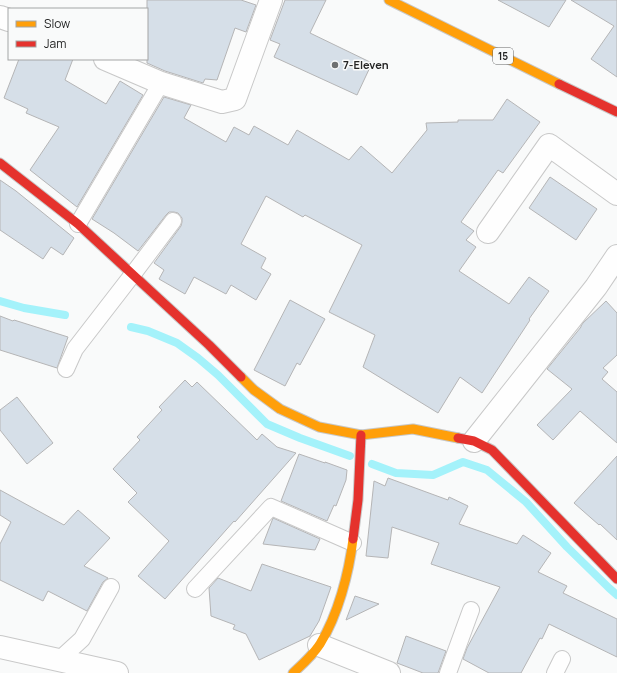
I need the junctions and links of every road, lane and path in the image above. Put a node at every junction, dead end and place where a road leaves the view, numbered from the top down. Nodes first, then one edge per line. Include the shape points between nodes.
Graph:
1 (271, 0) edge
2 (389, 0) edge
3 (107, 60) edge
4 (161, 83) junction
5 (617, 112) edge
6 (0, 162) edge
7 (617, 194) edge
8 (173, 221) dead end
9 (78, 224) junction
10 (488, 232) dead end
11 (617, 256) edge
12 (133, 274) junction
13 (66, 369) dead end
14 (361, 435) junction
15 (474, 441) junction
16 (353, 543) junction
17 (615, 575) edge
18 (111, 587) dead end
19 (195, 589) dead end
20 (471, 610) dead end
21 (319, 645) junction
22 (0, 647) edge
23 (562, 659) dead end
24 (59, 660) junction
25 (117, 673) edge
26 (293, 673) edge
27 (389, 673) edge
28 (448, 673) edge
29 (555, 673) edge

1 - 4 street via 235,99 222,102
2 - 5 street, 15
3 - 4 street
4 - 9 lane
6 - 9 street
7 - 10 street via 549,145
8 - 12 lane
9 - 12 street
11 - 15 street via 596,287
12 - 13 lane via 75,349
12 - 14 street via 254,390 280,409 319,427
14 - 15 street via 413,430
14 - 16 street
15 - 17 street via 492,450
16 - 19 lane via 271,507
16 - 21 street via 344,588 330,626
18 - 24 lane via 82,639
20 - 28 lane
21 - 26 street
21 - 27 street
22 - 24 street
23 - 29 lane
24 - 25 street

